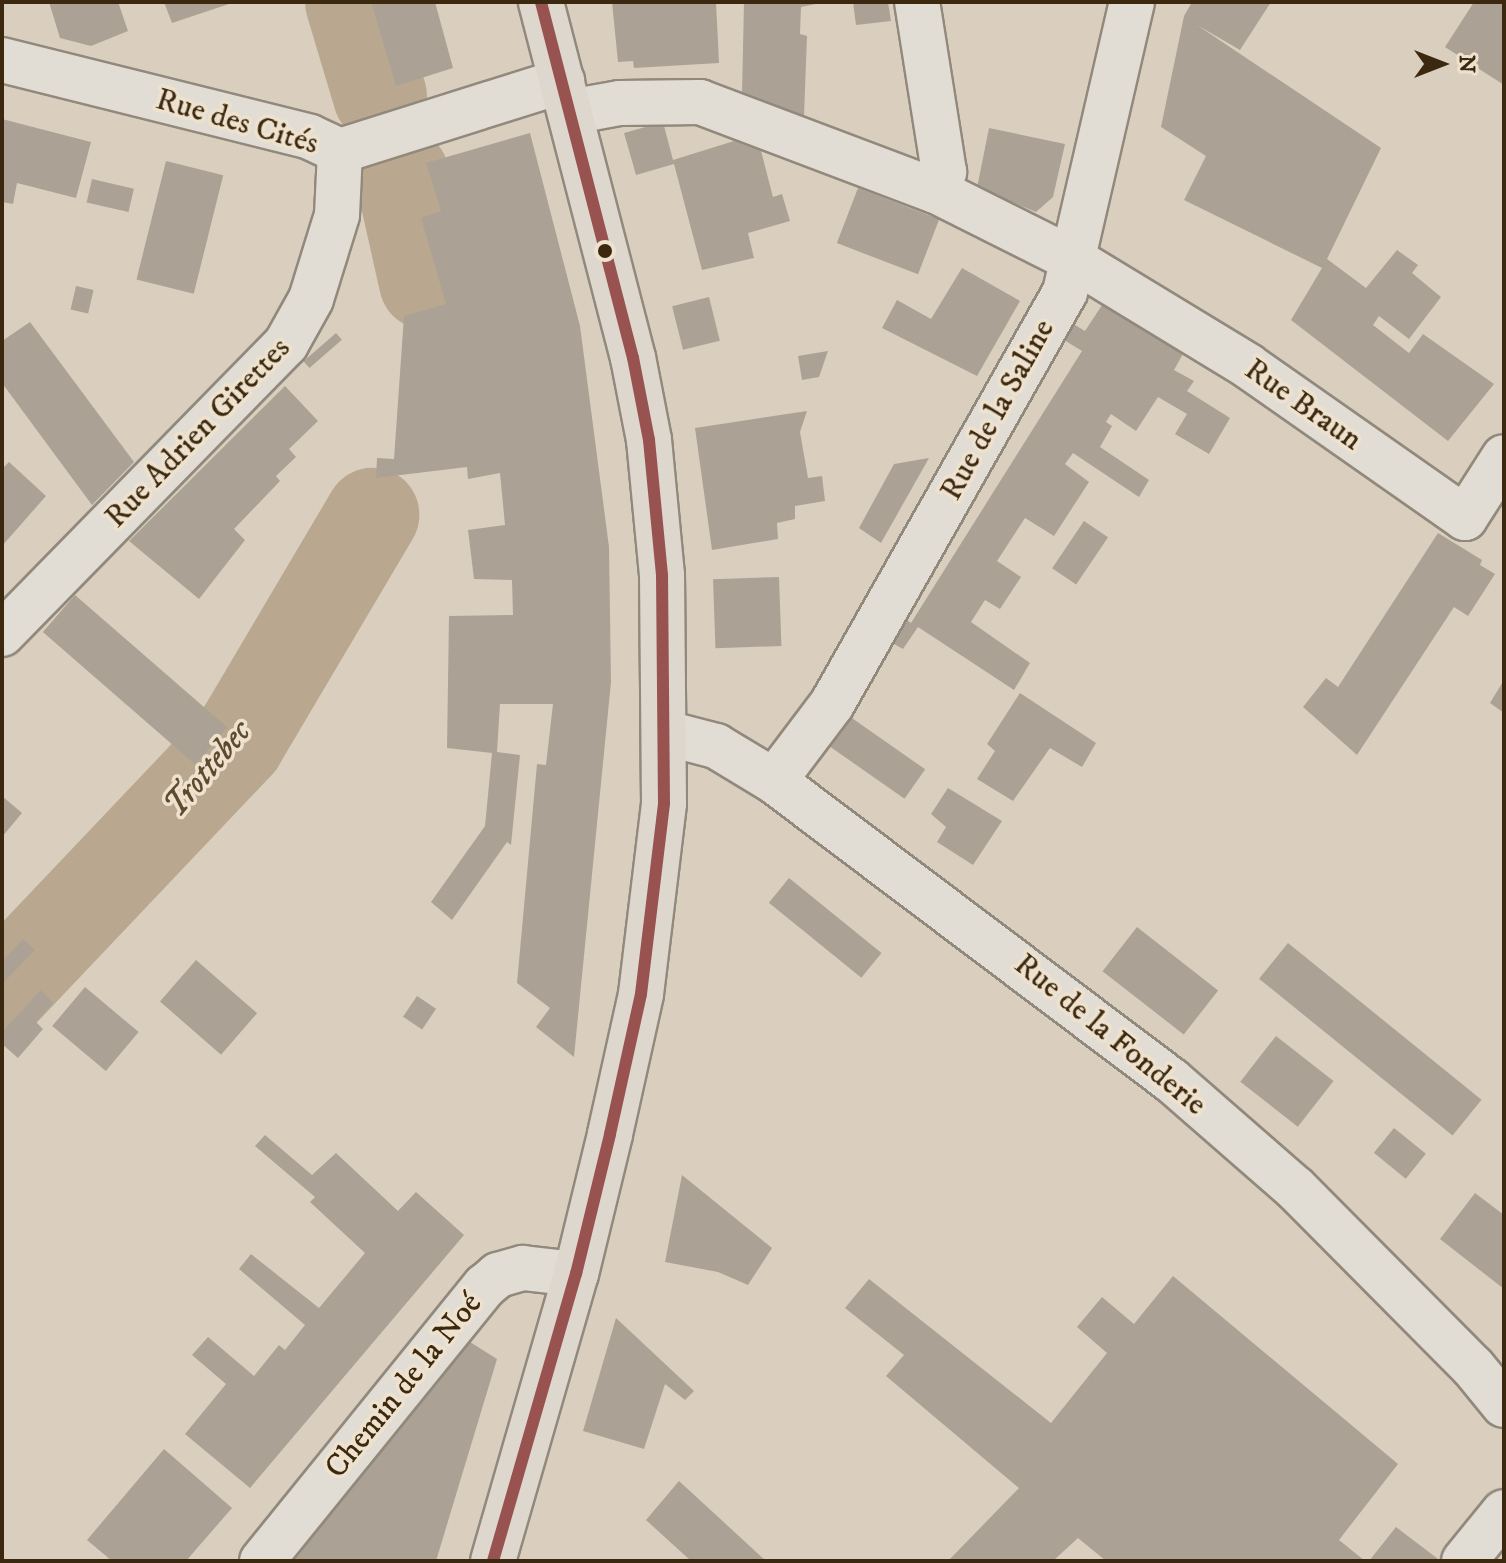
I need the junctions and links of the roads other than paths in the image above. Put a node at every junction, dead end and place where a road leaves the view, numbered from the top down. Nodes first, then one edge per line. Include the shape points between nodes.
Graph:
1 (541, 2) edge
2 (917, 2) edge
3 (1132, 2) edge
4 (2, 60) edge
5 (566, 97) junction
6 (340, 151) junction
7 (936, 191) junction
8 (1074, 260) junction
9 (1504, 457) edge
10 (2, 634) edge
11 (666, 733) junction
12 (774, 781) junction
13 (576, 1274) junction
14 (1504, 1405) edge
15 (1504, 1512) edge
16 (262, 1561) edge
17 (493, 1561) edge
18 (1464, 1561) edge

1 - 5 main road
2 - 7 street via 944,172
3 - 8 street, Rue de la Saline
4 - 6 street, Rue des Cités via 310,137
5 - 6 street, Rue des Cités
5 - 7 street, Rue des Cités via 700,102
5 - 11 main road via 649,440 662,575
6 - 10 street, Rue Adrien Girettes via 337,215 311,299 286,344
7 - 8 street, Rue des Cités
8 - 9 street, Rue Braun via 1248,366 1465,518
8 - 12 street, Rue de la Saline via 1065,292 832,704
11 - 12 street, Rue de la Fonderie via 716,746
11 - 13 main road via 664,803 641,994
12 - 14 street, Rue de la Fonderie via 1171,1080 1295,1188 1473,1367
13 - 16 street, Chemin de la Noé via 523,1268 498,1275 485,1286
13 - 17 main road
15 - 18 street

